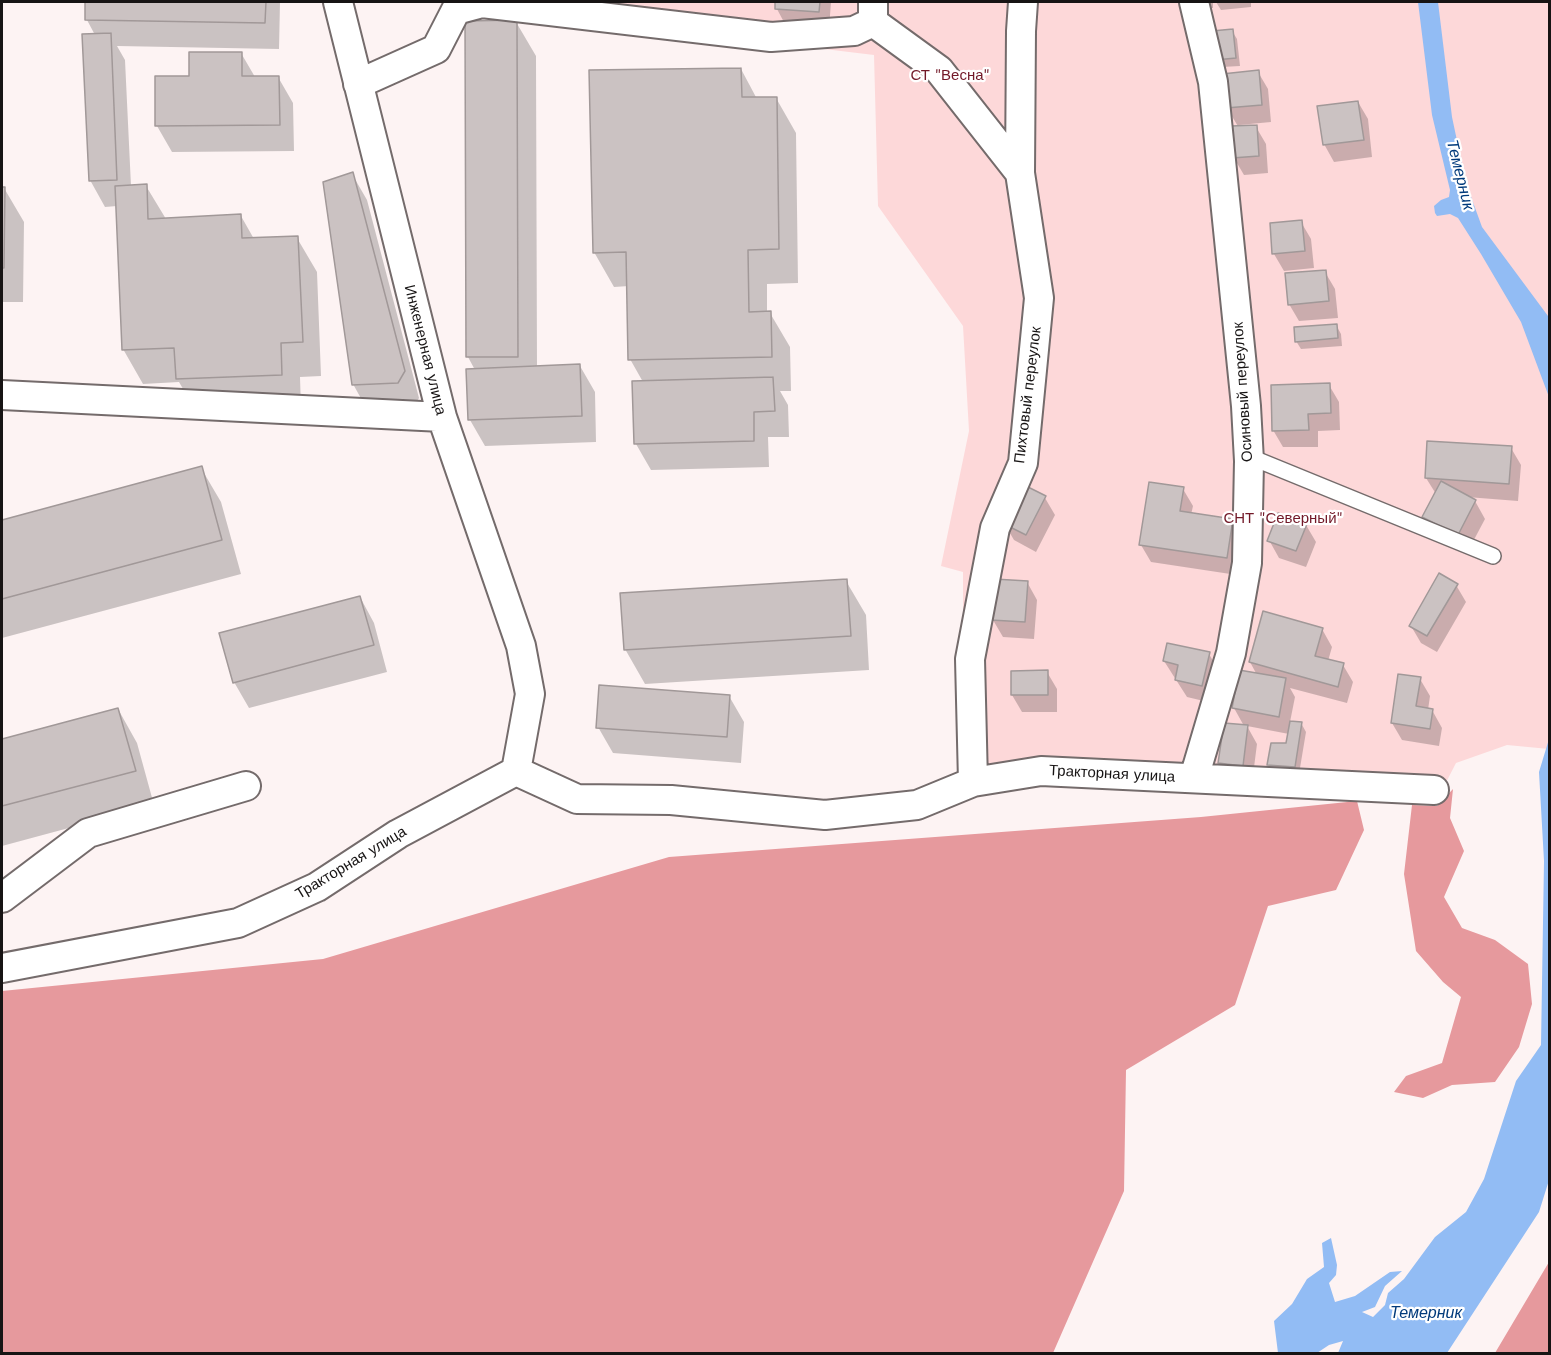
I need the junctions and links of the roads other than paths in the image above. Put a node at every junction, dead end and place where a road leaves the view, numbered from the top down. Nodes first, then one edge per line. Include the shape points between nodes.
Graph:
1 (338, 2) edge
2 (1023, 2) edge
3 (1194, 2) edge
4 (873, 12) edge
5 (358, 84) junction
6 (1020, 173) junction
7 (2, 395) edge
8 (441, 417) junction
9 (1248, 456) junction
10 (1493, 556) dead end
11 (516, 771) junction
12 (1194, 778) junction
13 (973, 782) junction
14 (246, 786) dead end
15 (1434, 790) dead end
16 (2, 897) edge
17 (2, 968) edge

1 - 5 street, Инженерная улица
2 - 6 street, Пихтовый переулок
3 - 9 street, Осиновый переулок via 1213,82
4 - 5 street via 854,31 771,37 482,3 456,10 436,49
4 - 6 street via 939,70
5 - 8 street, Инженерная улица
6 - 13 street, Пихтовый переулок via 1039,298 1023,463 995,528 970,659
7 - 8 street
8 - 11 street, Инженерная улица via 521,646 530,694
9 - 10 lane
9 - 12 street, Осиновый переулок via 1245,574 1231,653
11 - 13 street, Тракторная улица via 577,799 671,800 825,815 917,805
11 - 17 street, Тракторная улица via 398,834 317,887 238,923
12 - 13 street, Тракторная улица via 1041,771
12 - 15 street, Тракторная улица
14 - 16 street via 88,832

